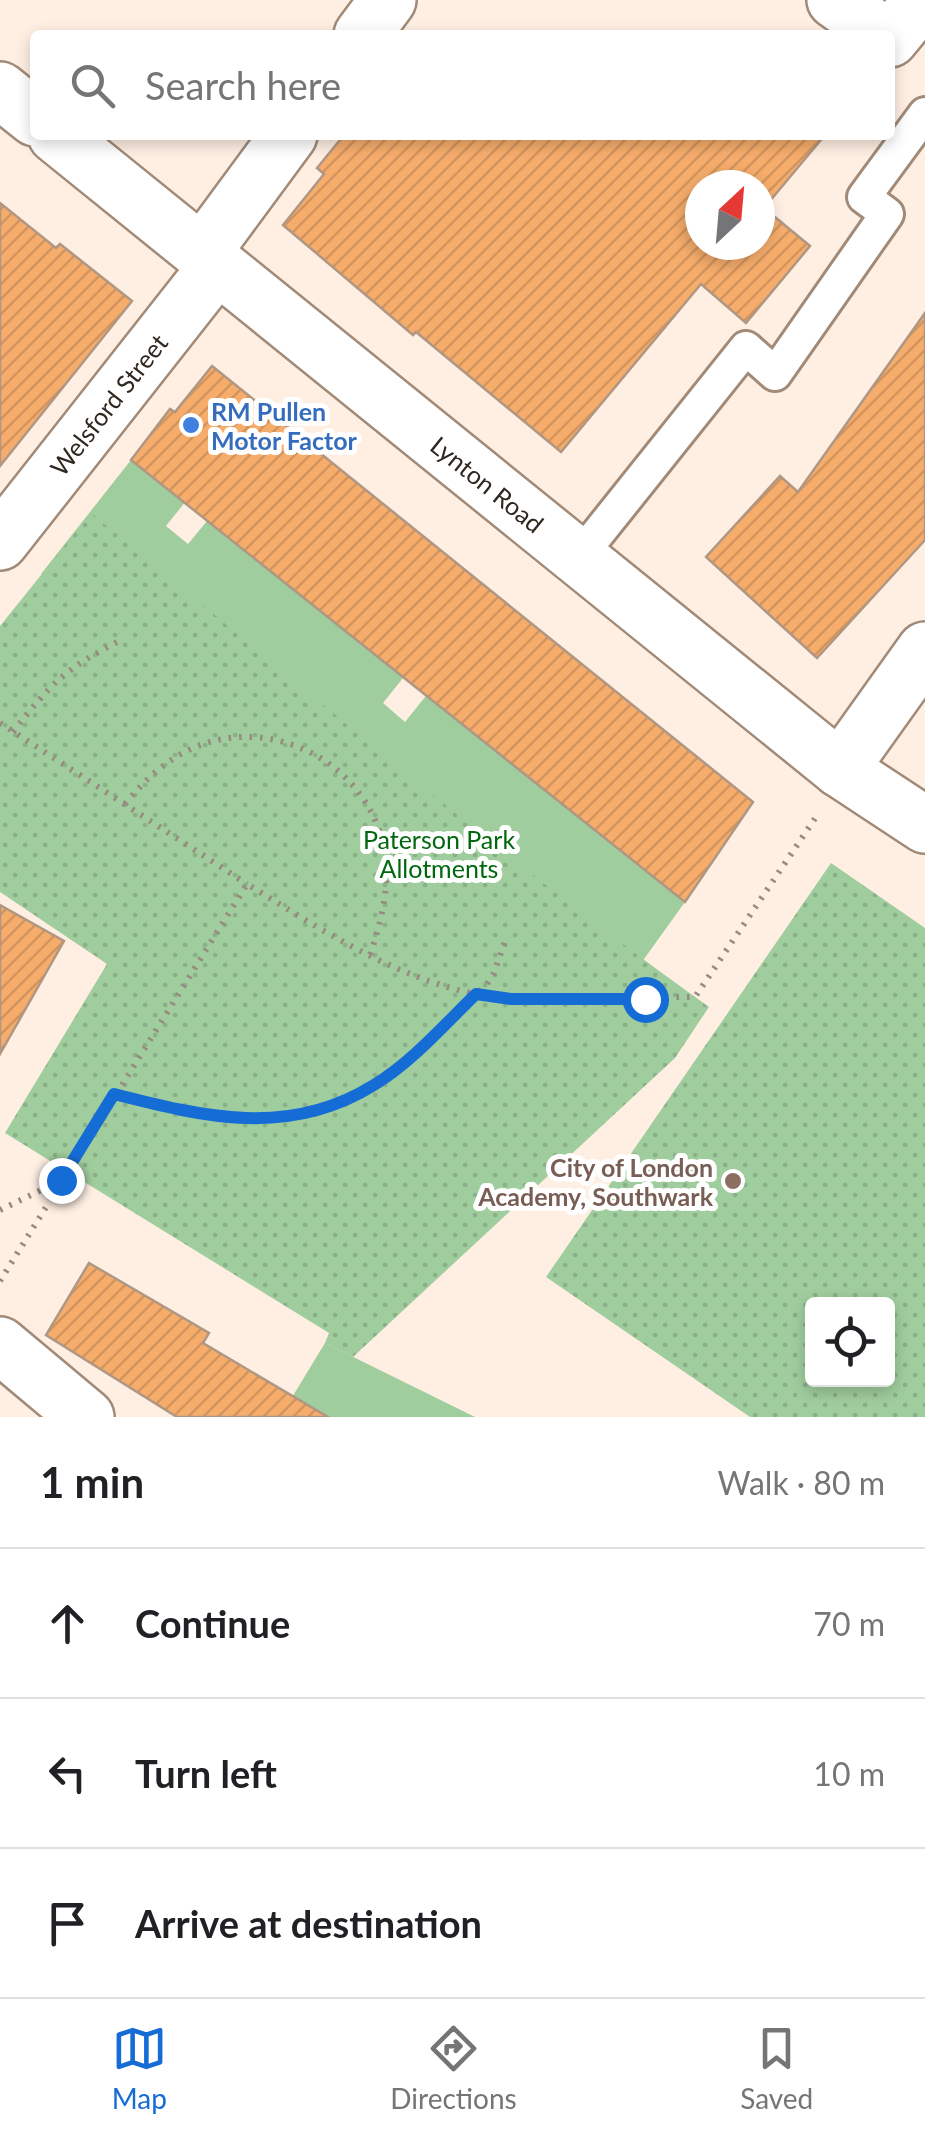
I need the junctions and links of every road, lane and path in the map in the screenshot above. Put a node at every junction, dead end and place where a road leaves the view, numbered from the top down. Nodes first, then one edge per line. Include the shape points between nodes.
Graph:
1 (388, 0) edge
2 (836, 0) edge
3 (922, 0) edge
4 (366, 30) edge
5 (877, 30) edge
6 (894, 30) edge
7 (0, 90) edge
8 (30, 114) edge
9 (925, 114) edge
10 (62, 140) edge
11 (286, 140) edge
12 (210, 259) junction
13 (9, 515) edge
14 (579, 557) junction
15 (123, 640) dead end
16 (925, 650) edge
17 (0, 723) edge
18 (14, 732) junction
19 (840, 769) junction
20 (125, 804) junction
21 (925, 825) edge
22 (247, 884) junction
23 (506, 938) dead end
24 (370, 954) junction
25 (476, 994) junction
26 (114, 1094) junction
27 (61, 1180) junction
28 (0, 1210) edge
29 (0, 1281) edge
30 (18, 1374) edge
31 (86, 1417) edge

1 - 4 street
2 - 5 street
3 - 6 street
7 - 8 street
9 - 14 lane via 864,197 886,214 775,374 746,348
10 - 12 street, Lynton Road
11 - 12 street, Welsford Street
12 - 13 street, Welsford Street
12 - 14 street, Lynton Road
14 - 19 street, Lynton Road
15 - 18 path via 74,665
16 - 19 street
17 - 18 path
18 - 20 path
19 - 21 street, Lynton Road
19 - 25 path via 814,820 695,997
20 - 22 path
20 - 24 path via 171,759 231,738 252,735 324,758 358,789 384,850 384,897
22 - 24 path
22 - 26 path
23 - 25 path via 494,973
24 - 25 path
25 - 26 path via 375,1085 308,1113 237,1120
26 - 27 path
27 - 28 path
27 - 29 path
30 - 31 street

